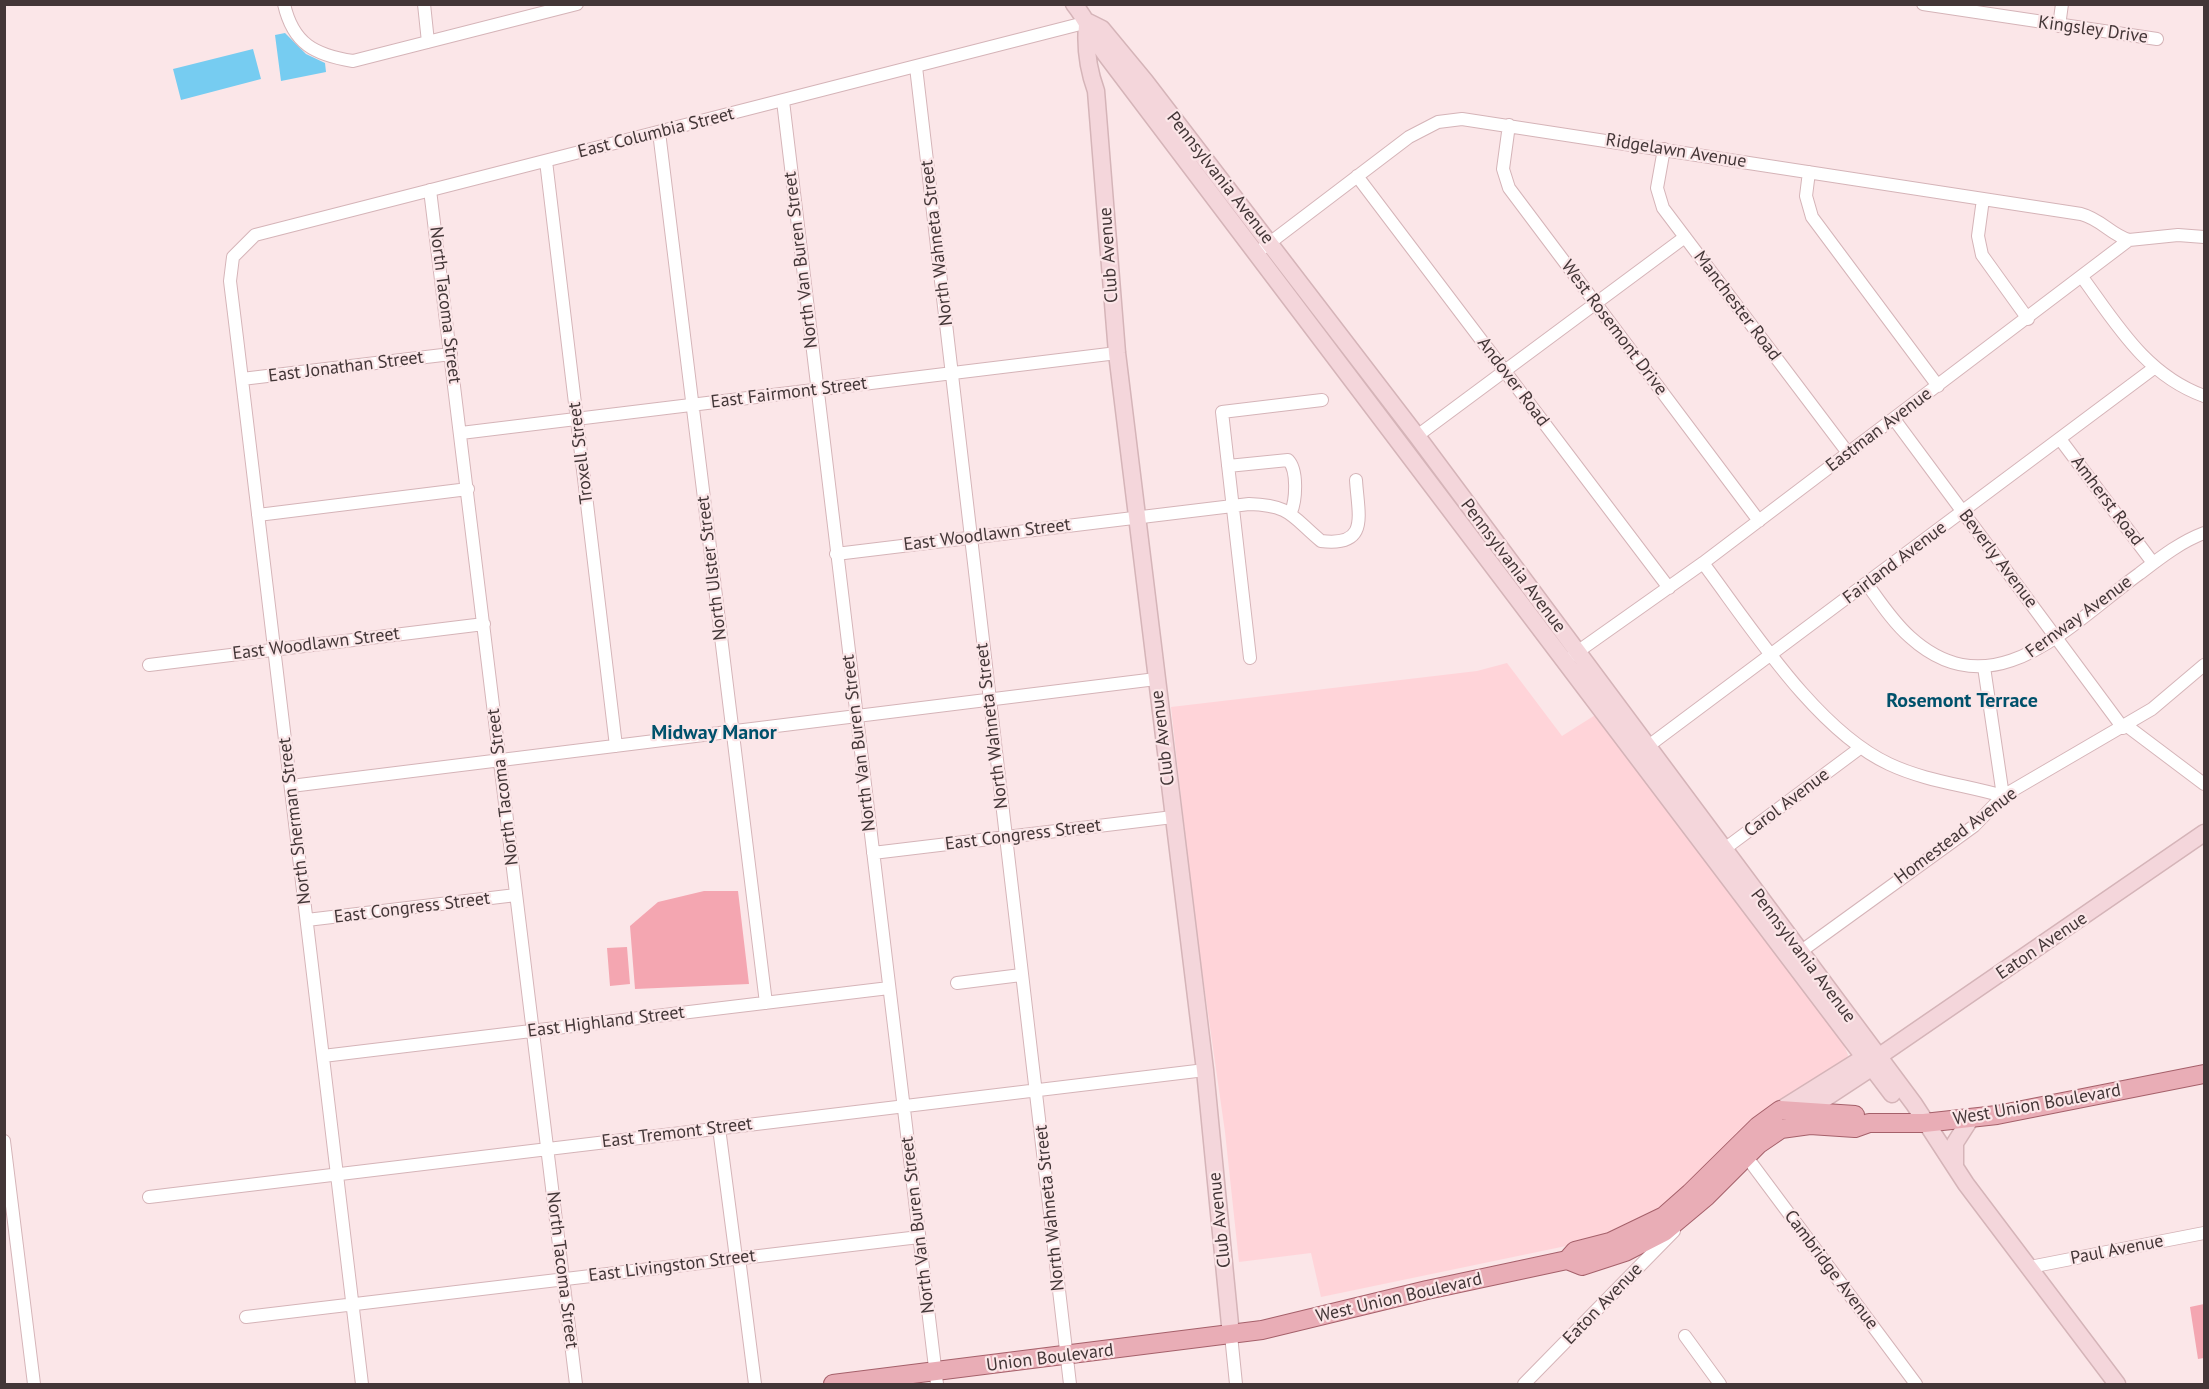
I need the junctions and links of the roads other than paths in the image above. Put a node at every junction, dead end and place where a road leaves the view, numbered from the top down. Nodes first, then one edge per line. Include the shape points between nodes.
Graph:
1 (284, 4) edge
2 (424, 4) edge
3 (576, 4) edge
4 (1074, 4) edge
5 (1923, 4) edge
6 (2062, 4) edge
7 (1088, 22) junction
8 (2059, 26) junction
9 (2157, 39) dead end
10 (428, 42) junction
11 (1109, 48) junction
12 (916, 67) junction
13 (1096, 91) junction
14 (783, 101) junction
15 (1509, 124) junction
16 (659, 132) junction
17 (1664, 149) junction
18 (546, 161) junction
19 (1809, 172) junction
20 (1357, 176) junction
21 (430, 190) junction
22 (1983, 199) junction
23 (1685, 237) junction
24 (2205, 237) edge
25 (2129, 240) junction
26 (1269, 242) junction
27 (1256, 253) junction
28 (233, 257) joint
29 (2082, 277) junction
30 (1596, 305) junction
31 (2028, 319) junction
32 (1117, 353) junction
33 (451, 354) junction
34 (2154, 368) junction
35 (1506, 372) junction
36 (950, 374) junction
37 (242, 379) junction
38 (1938, 386) junction
39 (817, 390) junction
40 (2205, 396) edge
41 (1322, 400) dead end
42 (693, 405) junction
43 (577, 419) junction
44 (1894, 419) junction
45 (461, 433) junction
46 (1417, 436) junction
47 (2060, 439) junction
48 (1848, 453) junction
49 (1228, 466) junction
50 (1356, 480) dead end
51 (468, 489) junction
52 (1232, 506) junction
53 (1291, 512) junction
54 (1963, 512) junction
55 (258, 515) junction
56 (1138, 517) junction
57 (1759, 521) junction
58 (2205, 533) edge
59 (970, 537) junction
60 (836, 554) junction
61 (1703, 563) junction
62 (2153, 563) junction
63 (1867, 584) junction
64 (1669, 588) junction
65 (484, 624) junction
66 (2055, 636) junction
67 (274, 650) junction
68 (1772, 655) junction
69 (1571, 656) junction
70 (1250, 658) dead end
71 (149, 665) dead end
72 (2205, 665) edge
73 (1984, 667) junction
74 (1156, 678) junction
75 (989, 701) junction
76 (856, 718) junction
77 (2125, 727) junction
78 (732, 732) junction
79 (616, 746) junction
80 (1860, 748) junction
81 (1642, 750) junction
82 (500, 761) junction
83 (2205, 784) edge
84 (291, 786) junction
85 (2003, 796) junction
86 (1173, 817) junction
87 (2205, 833) edge
88 (1005, 837) junction
89 (873, 853) junction
90 (1718, 854) junction
91 (516, 895) junction
92 (307, 920) junction
93 (1800, 952) junction
94 (1021, 975) junction
95 (957, 983) dead end
96 (889, 988) junction
97 (766, 1003) junction
98 (533, 1031) junction
99 (323, 1056) junction
100 (1870, 1061) junction
101 (1205, 1070) junction
102 (2205, 1074) edge
103 (1037, 1090) junction
104 (904, 1107) junction
105 (1780, 1110) junction
106 (1805, 1111) junction
107 (1971, 1118) junction
108 (1869, 1123) junction
109 (1924, 1123) junction
110 (719, 1128) junction
111 (1781, 1129) junction
112 (4, 1141) edge
113 (547, 1149) junction
114 (1746, 1156) junction
115 (1955, 1167) junction
116 (338, 1175) junction
117 (149, 1197) dead end
118 (1680, 1221) junction
119 (2205, 1233) edge
120 (919, 1237) junction
121 (737, 1258) junction
122 (1567, 1260) junction
123 (2030, 1267) junction
124 (564, 1280) junction
125 (353, 1305) junction
126 (246, 1317) dead end
127 (1231, 1335) junction
128 (1685, 1336) dead end
129 (1067, 1356) junction
130 (936, 1378) edge
131 (34, 1384) edge
132 (362, 1384) edge
133 (576, 1384) edge
134 (755, 1384) edge
135 (833, 1384) edge
136 (1071, 1384) edge
137 (1236, 1384) edge
138 (1524, 1384) edge
139 (1720, 1384) edge
140 (1916, 1384) edge
141 (2117, 1384) edge

1 - 10 street via 287,18 303,43 327,57 352,61
2 - 10 street
3 - 10 street
4 - 7 street, Pennsylvania Avenue
5 - 8 street, Kingsley Drive
6 - 8 street
7 - 11 street, Pennsylvania Avenue via 1102,29
7 - 12 street, East Columbia Street
7 - 13 street, Club Avenue via 1085,41
8 - 9 street, Kingsley Drive
11 - 13 street, Club Avenue
11 - 26 street, Pennsylvania Avenue
11 - 27 street, Pennsylvania Avenue
12 - 14 street, East Columbia Street
12 - 36 street, North Wahneta Street
13 - 32 street, Club Avenue
14 - 16 street, East Columbia Street
14 - 39 street, North Van Buren Street
15 - 17 street, Ridgelawn Avenue
15 - 20 street, Ridgelawn Avenue via 1462,119 1438,122 1409,137
15 - 30 street, West Rosemont Drive via 1503,164 1509,188
16 - 18 street, East Columbia Street
16 - 42 street, North Ulster Street
17 - 19 street, Ridgelawn Avenue
17 - 23 street, Manchester Road via 1659,198
18 - 21 street, East Columbia Street
18 - 43 street, Troxell Street
19 - 22 street, Ridgelawn Avenue
19 - 38 street via 1806,196 1812,217
20 - 26 street, Ridgelawn Avenue
20 - 35 street, Andover Road
21 - 28 street, East Columbia Street via 255,234
21 - 33 street, North Tacoma Street
22 - 25 street, Ridgelawn Avenue via 2090,216
22 - 31 street via 1978,236 1982,255
23 - 30 street
23 - 48 street, Manchester Road
24 - 25 street
25 - 29 street, Eastman Avenue
26 - 27 street, Ridgelawn Avenue
26 - 46 street, Pennsylvania Avenue
27 - 69 street, Pennsylvania Avenue
28 - 37 street, North Sherman Street via 230,281
29 - 31 street, Eastman Avenue
29 - 34 street
30 - 35 street
30 - 57 street, West Rosemont Drive
31 - 38 street, Eastman Avenue
32 - 36 street, East Fairmont Street
32 - 56 street, Club Avenue
33 - 37 street, East Jonathan Street
33 - 45 street, North Tacoma Street
34 - 40 street via 2180,386
34 - 47 street, Fairland Avenue
35 - 46 street
35 - 64 street, Andover Road
36 - 39 street, East Fairmont Street
36 - 59 street, North Wahneta Street
37 - 55 street, North Sherman Street
38 - 44 street, Eastman Avenue
39 - 42 street, East Fairmont Street
39 - 60 street, North Van Buren Street
41 - 49 street via 1222,412
42 - 43 street, East Fairmont Street
42 - 78 street, North Ulster Street
43 - 45 street, East Fairmont Street
43 - 79 street, Troxell Street
44 - 48 street, Eastman Avenue
44 - 54 street, Beverly Avenue
45 - 51 street, North Tacoma Street
46 - 69 street, Pennsylvania Avenue
47 - 54 street, Fairland Avenue
47 - 62 street, Amherst Road
48 - 57 street, Eastman Avenue
49 - 52 street
49 - 53 street via 1288,460 1293,471 1295,501
50 - 53 street via 1359,528 1353,537 1321,541
51 - 55 street
51 - 65 street, North Tacoma Street
52 - 53 street, East Woodlawn Street via 1262,504
52 - 56 street, East Woodlawn Street
52 - 70 street
54 - 63 street, Fairland Avenue
54 - 66 street, Beverly Avenue
55 - 67 street, North Sherman Street
56 - 59 street, East Woodlawn Street
56 - 74 street, Club Avenue
57 - 61 street, Eastman Avenue
58 - 62 street, Fernway Avenue
59 - 60 street, East Woodlawn Street
59 - 75 street, North Wahneta Street
60 - 76 street, North Van Buren Street
61 - 64 street, Eastman Avenue
61 - 68 street
62 - 66 street, Fernway Avenue
63 - 68 street, Fairland Avenue
63 - 73 street, Fernway Avenue via 1893,620 1920,645 1951,661
64 - 69 street, Eastman Avenue
65 - 67 street, East Woodlawn Street
65 - 82 street, North Tacoma Street
66 - 73 street, Fernway Avenue via 2019,660
66 - 77 street, Beverly Avenue
67 - 71 street, East Woodlawn Street
67 - 84 street, North Sherman Street
68 - 80 street via 1827,721
68 - 81 street, Fairland Avenue
69 - 81 street, Pennsylvania Avenue
72 - 77 street, Homestead Avenue
73 - 85 street
74 - 75 street
74 - 86 street, Club Avenue
75 - 76 street
75 - 88 street, North Wahneta Street
76 - 78 street
76 - 89 street, North Van Buren Street
77 - 83 street, Beverly Avenue
77 - 85 street, Homestead Avenue
78 - 79 street
78 - 97 street, North Ulster Street
79 - 82 street
80 - 85 street via 1905,771
80 - 90 street, Carol Avenue
81 - 90 street, Pennsylvania Avenue
82 - 84 street
82 - 91 street, North Tacoma Street
84 - 92 street, North Sherman Street
85 - 93 street, Homestead Avenue via 1974,826
86 - 88 street, East Congress Street
86 - 101 street, Club Avenue
87 - 100 street, Eaton Avenue
88 - 89 street, East Congress Street
88 - 94 street, North Wahneta Street
89 - 96 street, North Van Buren Street
90 - 93 street, Pennsylvania Avenue
90 - 100 street, Pennsylvania Avenue
91 - 92 street, East Congress Street
91 - 98 street, North Tacoma Street
92 - 99 street, North Sherman Street
93 - 100 street, Pennsylvania Avenue
94 - 95 street
94 - 103 street, North Wahneta Street
96 - 97 street, East Highland Street
96 - 104 street, North Van Buren Street
97 - 98 street, East Highland Street
98 - 99 street, East Highland Street
98 - 113 street, North Tacoma Street
99 - 116 street, North Sherman Street
100 - 105 street, Eaton Avenue
100 - 106 street, Eaton Avenue
100 - 109 street, Pennsylvania Avenue via 1914,1104
101 - 103 street, East Tremont Street
101 - 127 street, Club Avenue
102 - 107 main road, West Union Boulevard
103 - 104 street, East Tremont Street
103 - 129 street, North Wahneta Street
104 - 110 street, East Tremont Street
104 - 120 street, North Van Buren Street
105 - 106 main road, West Union Boulevard
105 - 122 main road, West Union Boulevard via 1758,1126 1664,1216 1610,1242 1575,1251
106 - 108 main road, West Union Boulevard via 1858,1116
106 - 111 street, Eaton Avenue
107 - 109 main road, West Union Boulevard
107 - 115 street via 1955,1143
108 - 109 main road, West Union Boulevard
108 - 111 main road, West Union Boulevard via 1855,1128 1810,1125
109 - 115 street, Pennsylvania Avenue
110 - 113 street, East Tremont Street
110 - 121 street
111 - 114 main road, West Union Boulevard
112 - 131 street
113 - 116 street, East Tremont Street
113 - 124 street, North Tacoma Street
114 - 118 main road, West Union Boulevard
114 - 140 street, Cambridge Avenue
115 - 123 street, Pennsylvania Avenue
116 - 117 street, East Tremont Street
116 - 125 street, North Sherman Street
118 - 122 main road, West Union Boulevard via 1626,1252 1582,1266
118 - 138 street, Eaton Avenue
119 - 123 street, Paul Avenue
120 - 121 street, East Livingston Street
120 - 130 street, North Van Buren Street
121 - 124 street, East Livingston Street
121 - 134 street
122 - 127 main road, West Union Boulevard
123 - 141 street, Pennsylvania Avenue
124 - 125 street, East Livingston Street
124 - 133 street, North Tacoma Street
125 - 126 street, East Livingston Street
125 - 132 street, North Sherman Street
127 - 129 main road, Union Boulevard
127 - 137 street, Club Avenue
128 - 139 street
129 - 130 main road, Union Boulevard
129 - 136 street, North Wahneta Street
130 - 135 main road, Union Boulevard

